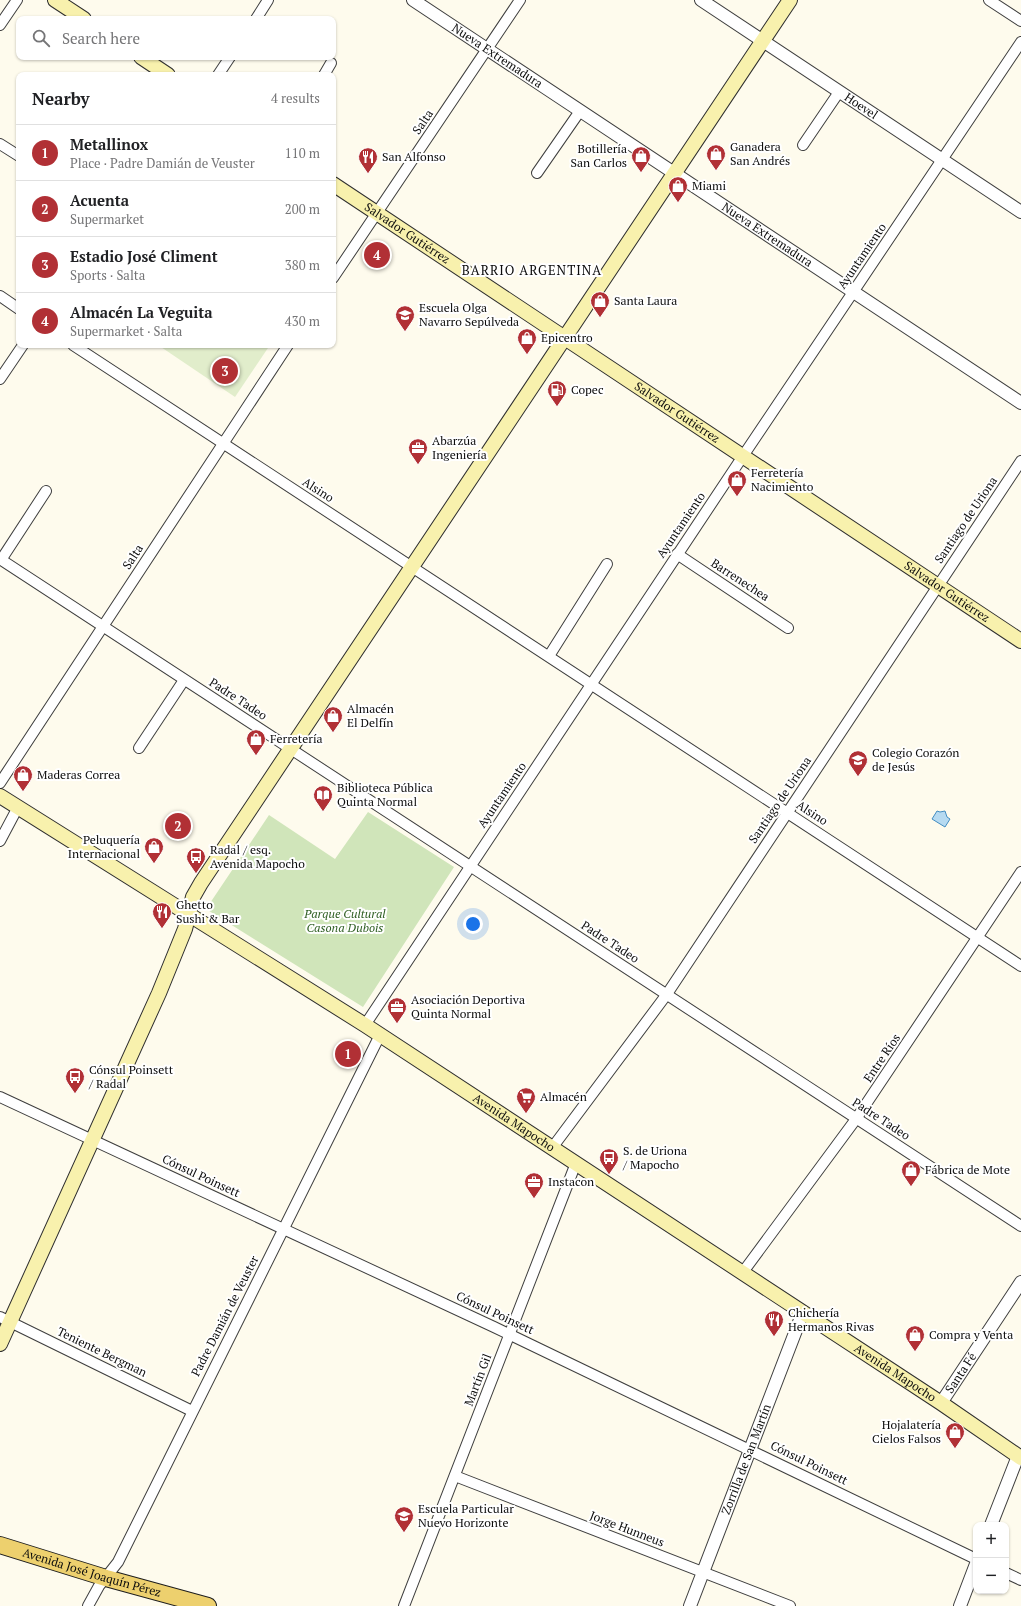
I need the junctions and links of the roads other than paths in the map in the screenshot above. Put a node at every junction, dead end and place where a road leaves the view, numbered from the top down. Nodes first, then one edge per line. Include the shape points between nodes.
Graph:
1 (17, 0) edge
2 (55, 0) edge
3 (268, 0) edge
4 (413, 0) edge
5 (520, 0) edge
6 (701, 0) edge
7 (790, 0) edge
8 (989, 0) edge
9 (79, 16) edge
10 (258, 16) edge
11 (1021, 21) edge
12 (0, 25) edge
13 (763, 41) junction
14 (1021, 42) edge
15 (487, 49) junction
16 (146, 60) edge
17 (228, 60) edge
18 (332, 63) dead end
19 (164, 72) edge
20 (220, 72) edge
21 (326, 72) edge
22 (839, 92) junction
23 (580, 110) junction
24 (0, 144) edge
25 (803, 145) dead end
26 (16, 154) edge
27 (943, 160) junction
28 (537, 173) dead end
29 (674, 173) junction
30 (336, 186) edge
31 (1021, 212) edge
32 (377, 213) junction
33 (336, 274) edge
34 (854, 292) junction
35 (0, 296) edge
36 (16, 307) edge
37 (564, 338) junction
38 (21, 348) edge
39 (78, 348) edge
40 (286, 348) edge
41 (0, 379) edge
42 (1021, 403) edge
43 (223, 443) junction
44 (742, 456) junction
45 (1021, 461) edge
46 (46, 491) dead end
47 (677, 554) junction
48 (1, 560) edge
49 (607, 564) dead end
50 (412, 567) junction
51 (938, 586) junction
52 (103, 626) junction
53 (788, 628) dead end
54 (1021, 641) edge
55 (548, 656) junction
56 (184, 680) junction
57 (591, 684) junction
58 (139, 748) dead end
59 (290, 749) junction
60 (0, 783) edge
61 (0, 796) edge
62 (18, 807) junction
63 (787, 813) junction
64 (0, 841) edge
65 (470, 866) junction
66 (1021, 872) edge
67 (189, 915) junction
68 (978, 938) junction
69 (1021, 966) edge
70 (667, 994) junction
71 (365, 1025) junction
72 (380, 1035) junction
73 (0, 1097) edge
74 (856, 1118) junction
75 (93, 1140) junction
76 (552, 1148) junction
77 (576, 1163) junction
78 (1021, 1226) edge
79 (284, 1229) junction
80 (743, 1272) junction
81 (1021, 1282) edge
82 (803, 1312) junction
83 (5, 1319) edge
84 (510, 1335) junction
85 (0, 1344) edge
86 (940, 1403) junction
87 (192, 1411) junction
88 (750, 1450) junction
89 (1019, 1457) edge
90 (455, 1476) junction
91 (992, 1522) edge
92 (0, 1545) edge
93 (974, 1558) edge
94 (703, 1572) junction
95 (973, 1572) edge
96 (1009, 1574) edge
97 (106, 1578) junction
98 (1021, 1580) edge
99 (88, 1606) edge
100 (208, 1606) edge
101 (404, 1606) edge
102 (690, 1606) edge
103 (790, 1606) edge
104 (960, 1606) edge

1 - 12 street
2 - 9 main road
3 - 10 street
4 - 15 street, Nueva Extremadura
5 - 15 street, Salta
6 - 13 street, Hoevel
7 - 13 main road
8 - 11 street
13 - 22 street, Hoevel
13 - 29 main road
14 - 27 street, Ayuntamiento
15 - 23 street, Nueva Extremadura
15 - 32 street, Salta
16 - 19 main road
17 - 20 street
18 - 21 street
22 - 25 street
22 - 27 street, Hoevel
23 - 28 street
23 - 29 street, Nueva Extremadura
24 - 26 street
27 - 31 street, Hoevel
27 - 34 street, Ayuntamiento
29 - 34 street, Nueva Extremadura
29 - 37 main road
30 - 32 main road, Salvador Gutiérrez
32 - 33 street, Salta
32 - 37 main road, Salvador Gutiérrez
34 - 42 street, Nueva Extremadura
34 - 44 street, Ayuntamiento
35 - 36 street
37 - 44 main road, Salvador Gutiérrez
37 - 50 main road
38 - 41 street
39 - 43 street, Alsino
40 - 43 street, Salta
43 - 50 street, Alsino
43 - 52 street, Salta
44 - 47 street, Ayuntamiento
44 - 51 main road, Salvador Gutiérrez
45 - 51 street, Santiago de Uriona
46 - 48 street, Padre Tadeo
47 - 53 street, Barrenechea
47 - 57 street, Ayuntamiento
48 - 52 street, Padre Tadeo
49 - 55 street
50 - 55 street, Alsino
50 - 59 main road
51 - 54 main road, Salvador Gutiérrez
51 - 63 street, Santiago de Uriona
52 - 56 street, Padre Tadeo
52 - 60 street, Salta
55 - 57 street, Alsino
56 - 58 street
56 - 59 street, Padre Tadeo
57 - 63 street, Alsino
57 - 65 street, Ayuntamiento
59 - 65 street, Padre Tadeo
59 - 67 main road via 201,883 191,903
61 - 62 main road, Avenida Mapocho
62 - 64 street
62 - 67 main road, Avenida Mapocho
63 - 68 street, Alsino
63 - 70 street, Santiago de Uriona
65 - 70 street, Padre Tadeo
65 - 71 street, Ayuntamiento
66 - 68 street, Entre Ríos
67 - 71 main road, Avenida Mapocho
67 - 75 main road via 159,993
68 - 69 street, Alsino
68 - 74 street, Entre Ríos
70 - 74 street, Padre Tadeo
70 - 76 street, Santiago de Uriona
71 - 72 main road, Avenida Mapocho
72 - 76 main road, Avenida Mapocho
72 - 79 street, Padre Damián de Veuster
73 - 75 street, Cónsul Poinsett
74 - 78 street, Padre Tadeo
74 - 80 street, Entre Ríos
75 - 79 street, Cónsul Poinsett
75 - 83 main road
76 - 77 main road, Avenida Mapocho
77 - 80 main road, Avenida Mapocho
77 - 84 street, Martín Gil
79 - 84 street, Cónsul Poinsett
79 - 87 street, Padre Damián de Veuster
80 - 82 main road, Avenida Mapocho
81 - 86 street, Santa Fé
82 - 86 main road, Avenida Mapocho
82 - 88 street, Zorrilla de San Martín
83 - 85 main road
83 - 87 street, Teniente Bergman
84 - 88 street, Cónsul Poinsett
84 - 90 street, Martín Gil
86 - 89 main road, Avenida Mapocho
87 - 97 street, Padre Damián de Veuster via 118,1562
88 - 93 street, Cónsul Poinsett
88 - 94 street, Zorrilla de San Martín
89 - 91 street
90 - 94 street, Jorge Hunneus
90 - 101 street, Martín Gil
92 - 97 main road, Avenida José Joaquín Pérez
94 - 102 street, Zorrilla de San Martín
94 - 103 street, Jorge Hunneus
95 - 104 street
96 - 98 street
97 - 99 street, Padre Damián de Veuster
97 - 100 main road, Avenida José Joaquín Pérez

